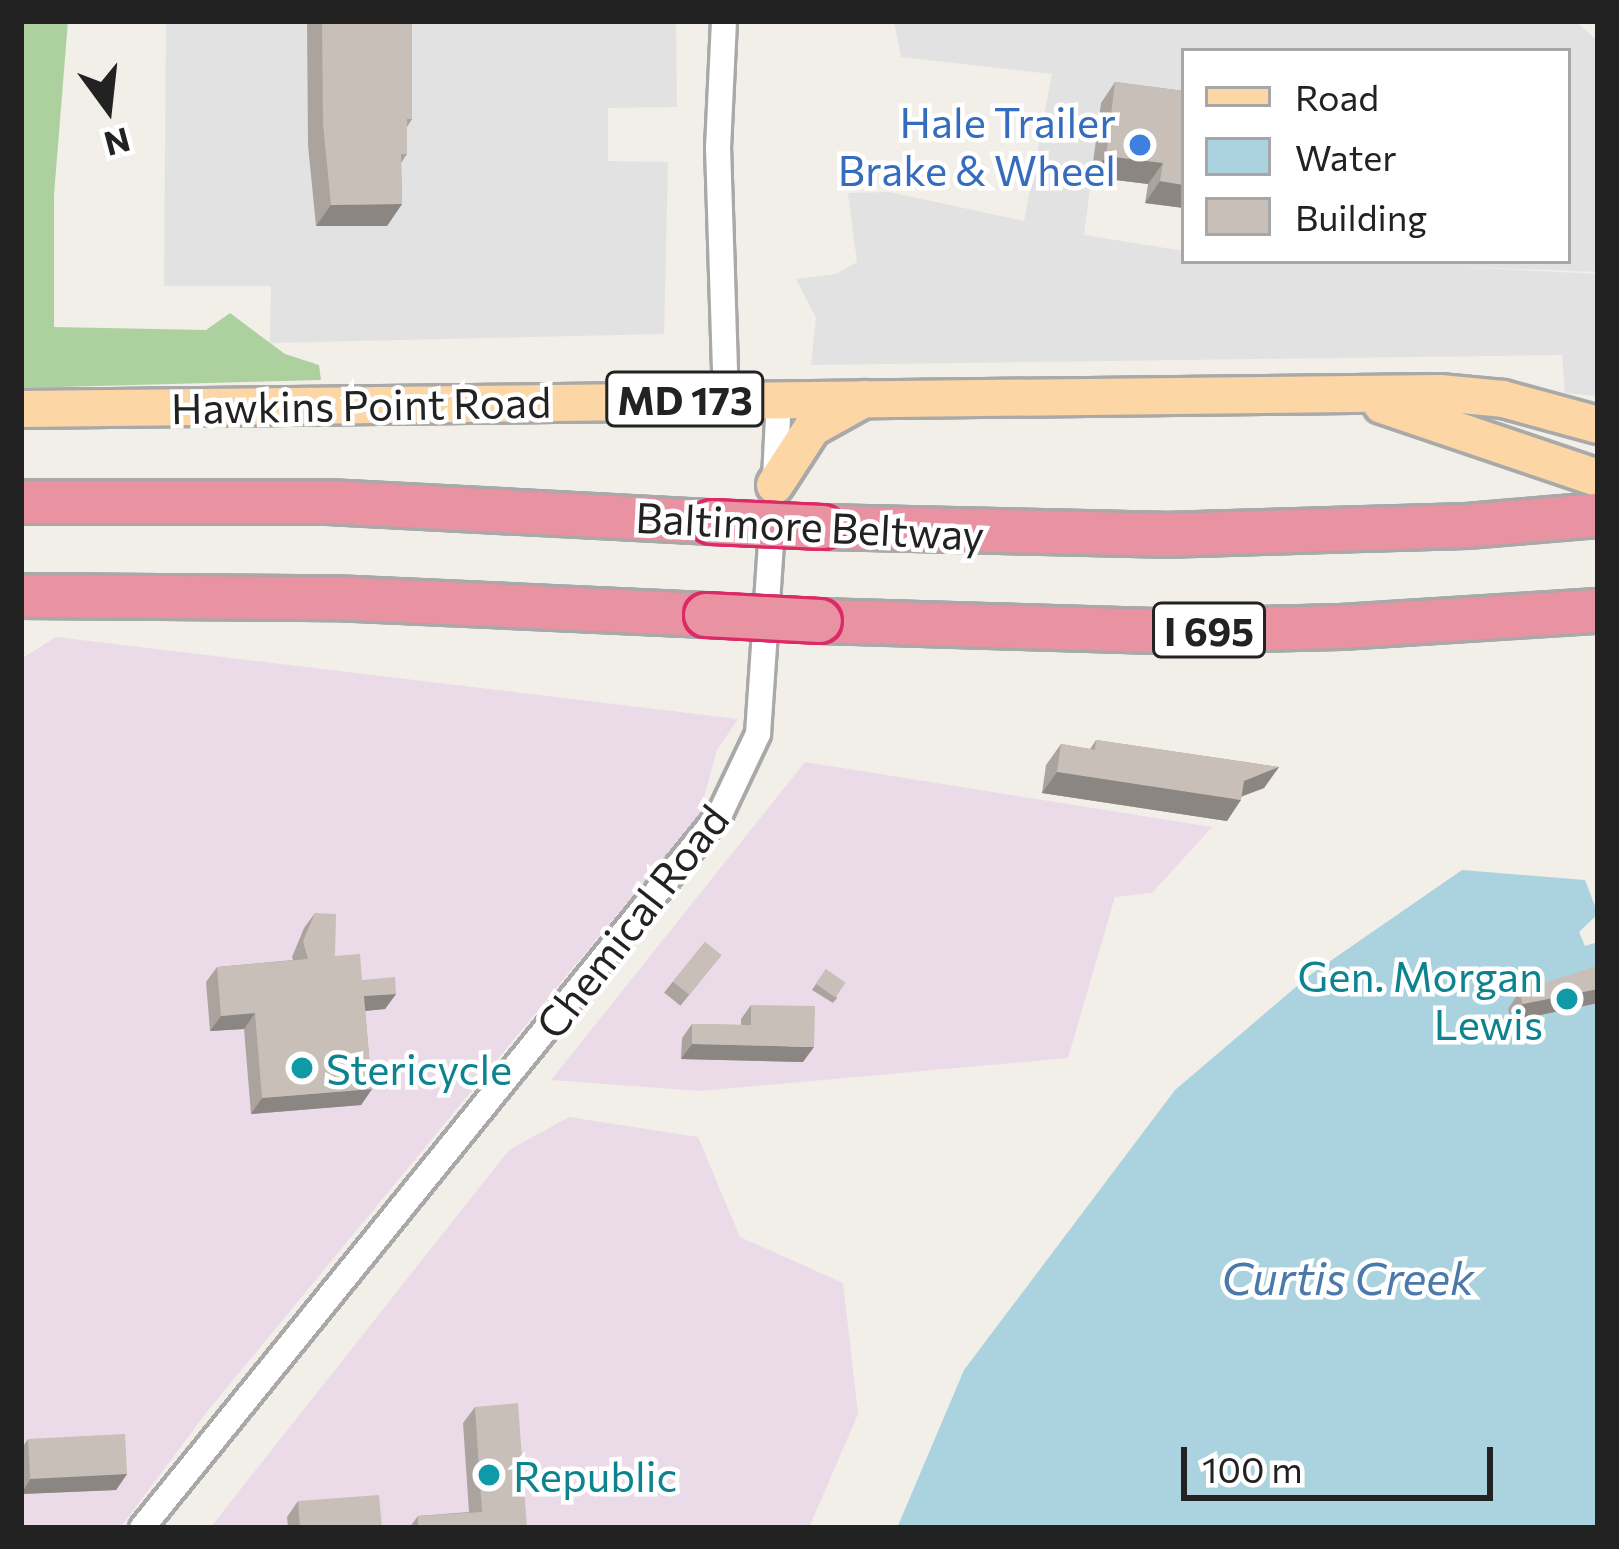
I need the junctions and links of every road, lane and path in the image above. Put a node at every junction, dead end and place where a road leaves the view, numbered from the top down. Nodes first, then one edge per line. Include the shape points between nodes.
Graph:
1 (724, 21) edge
2 (1349, 396) junction
3 (779, 398) junction
4 (867, 398) junction
5 (726, 399) junction
6 (21, 409) edge
7 (1598, 425) edge
8 (1598, 478) edge
9 (775, 485) junction
10 (21, 502) edge
11 (1598, 515) edge
12 (21, 596) edge
13 (1598, 610) edge
14 (142, 1528) edge

1 - 5 street via 718,147
2 - 4 main road, Hawkins Point Road / MD 173
2 - 7 main road, MD 173 via 1503,399
2 - 8 main road, MD 173
3 - 4 main road, Hawkins Point Road / MD 173
3 - 5 main road, Hawkins Point Road / MD 173
3 - 9 street, Chemical Road
4 - 9 main road via 812,428
5 - 6 main road, Hawkins Point Road / MD 173
9 - 14 street, Chemical Road via 758,734 720,814
10 - 11 highway, Baltimore Beltway / I 695, bridge via 328,502 1163,535
12 - 13 highway, I 695, bridge via 312,598 1164,631

